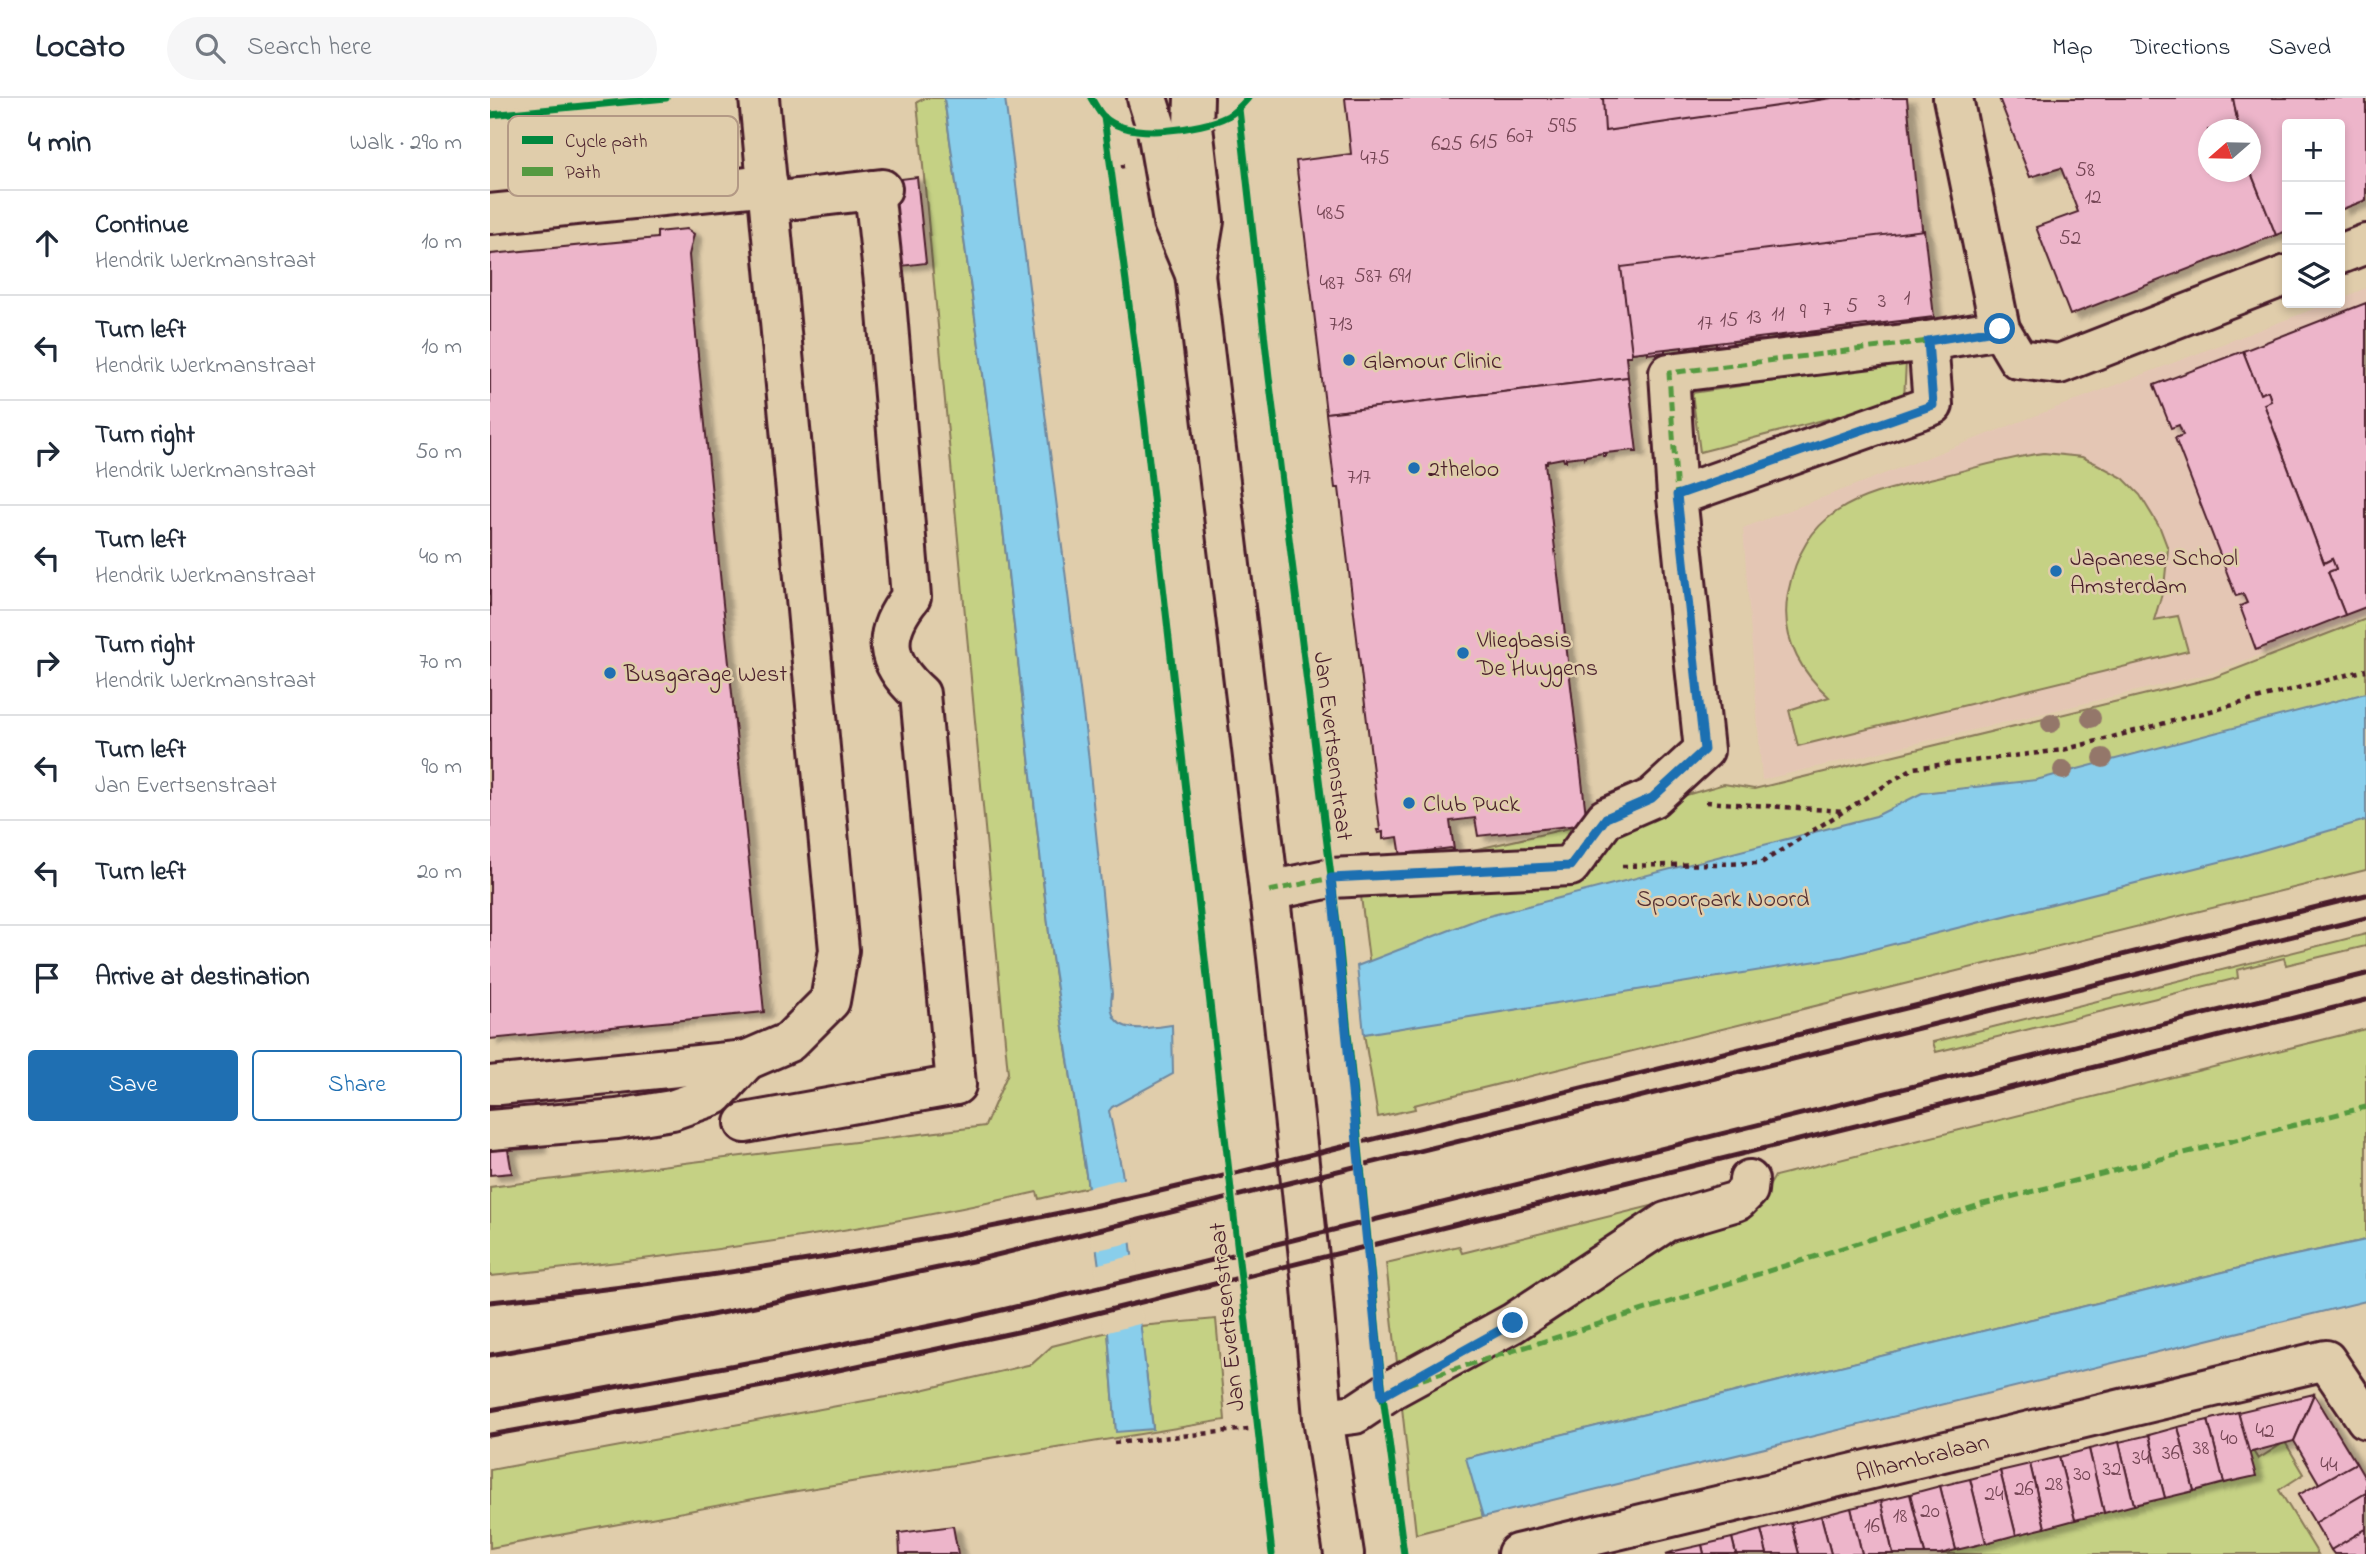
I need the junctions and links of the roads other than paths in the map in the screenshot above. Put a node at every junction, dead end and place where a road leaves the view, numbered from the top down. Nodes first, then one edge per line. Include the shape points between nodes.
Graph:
1 (759, 98) edge
2 (1147, 98) edge
3 (1194, 98) edge
4 (1953, 98) edge
5 (769, 193) junction
6 (738, 195) edge
7 (729, 196) edge
8 (490, 214) edge
9 (2366, 244) edge
10 (2345, 252) edge
11 (1195, 274) junction
12 (2282, 277) edge
13 (2000, 329) junction
14 (1928, 341) junction
15 (1677, 495) junction
16 (1269, 891) junction
17 (747, 1060) junction
18 (490, 1086) edge
19 (745, 1124) dead end
20 (490, 1130) edge
21 (1749, 1180) dead end
22 (1323, 1418) junction
23 (2366, 1419) edge
24 (1344, 1554) edge
25 (1520, 1554) edge

1 - 5 street
2 - 11 street via 1172,222
3 - 11 street via 1204,221
4 - 13 street
5 - 6 street
5 - 17 street via 839,950 830,1001 789,1042
5 - 19 street via 870,191 886,300 911,597 895,619 890,646 901,674 920,694 956,1085
7 - 8 street
9 - 10 street
11 - 16 street
12 - 13 street via 2059,364 2018,359
13 - 14 street
14 - 15 street via 1933,405
14 - 15 street via 1670,373
15 - 16 street via 1704,750 1652,798 1606,818 1570,866 1331,878
16 - 22 street
17 - 18 street
17 - 20 street via 715,1095 672,1110
21 - 22 street via 1748,1190 1737,1201 1660,1225 1513,1323 1394,1388 1355,1415
22 - 24 street
23 - 25 street, Alhambralaan via 2326,1360

